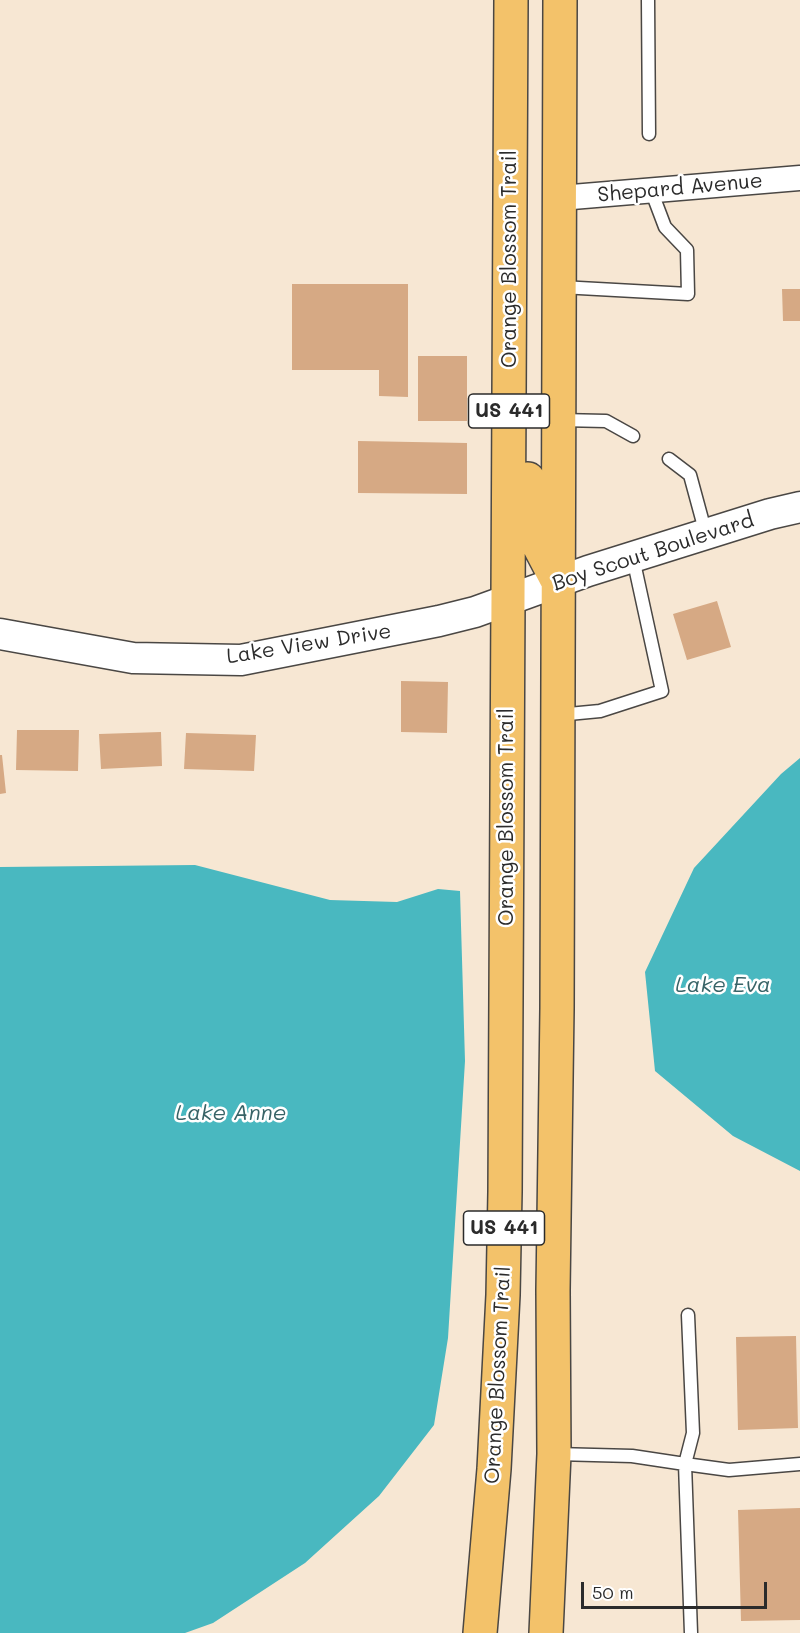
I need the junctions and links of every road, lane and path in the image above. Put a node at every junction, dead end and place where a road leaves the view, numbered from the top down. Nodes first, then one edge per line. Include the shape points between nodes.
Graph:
1 (511, 0) edge
2 (648, 0) edge
3 (560, 1) edge
4 (511, 36) junction
5 (649, 134) dead end
6 (800, 178) edge
7 (651, 190) junction
8 (560, 198) junction
9 (559, 287) junction
10 (559, 420) junction
11 (633, 436) dead end
12 (669, 459) dead end
13 (800, 507) edge
14 (706, 534) junction
15 (633, 557) junction
16 (558, 582) junction
17 (508, 601) junction
18 (2, 636) edge
19 (558, 715) junction
20 (688, 1315) dead end
21 (554, 1454) junction
22 (685, 1464) junction
23 (800, 1464) edge
24 (480, 1633) edge
25 (546, 1633) edge
26 (691, 1633) edge

1 - 4 main road, Orange Blossom Trail / US 441
2 - 5 lane
3 - 8 main road, US 441
4 - 16 main road via 526,87 529,149 528,483 533,534
4 - 17 main road, Orange Blossom Trail / US 441
6 - 7 street, Shepard Avenue
7 - 8 street, Shepard Avenue
7 - 9 lane via 664,227 687,250 688,294
8 - 9 main road, US 441
9 - 10 main road, US 441
10 - 11 lane via 606,421
10 - 16 main road, US 441
12 - 14 lane via 690,475
13 - 14 street, Boy Scout Boulevard
14 - 15 street, Boy Scout Boulevard
15 - 16 street, Boy Scout Boulevard
15 - 19 lane via 662,691 600,711
16 - 17 street, Boy Scout Boulevard
16 - 19 main road, US 441
17 - 18 street, Lake View Drive via 439,621 241,660 133,658
17 - 24 main road, Orange Blossom Trail / US 441 via 505,1192 494,1469
19 - 21 main road, US 441
20 - 22 lane via 693,1433
21 - 22 lane via 632,1456
21 - 25 main road, US 441
22 - 23 lane via 729,1470
22 - 26 lane

